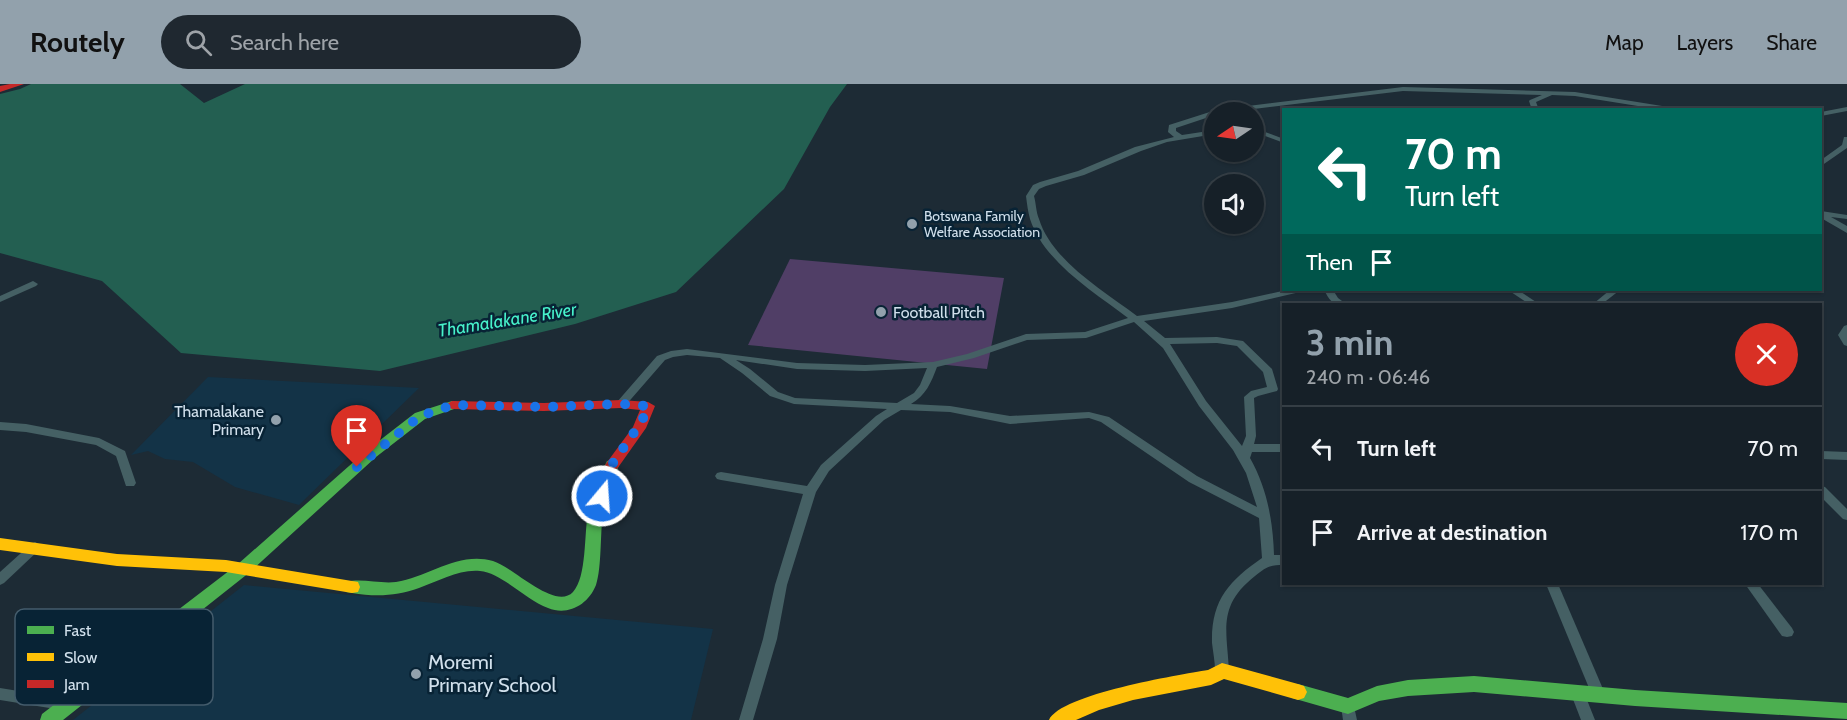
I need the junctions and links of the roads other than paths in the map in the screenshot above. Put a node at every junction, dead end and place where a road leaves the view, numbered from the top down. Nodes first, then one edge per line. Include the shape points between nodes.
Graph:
1 (20, 84) edge
2 (0, 89) edge
3 (1548, 96) junction
4 (1535, 108) edge
5 (1669, 108) edge
6 (1847, 109) edge
7 (1822, 114) edge
8 (1204, 134) edge
9 (1264, 134) edge
10 (1181, 138) junction
11 (1847, 139) edge
12 (1282, 140) edge
13 (1822, 163) edge
14 (1822, 213) edge
15 (1822, 214) edge
16 (1847, 217) edge
17 (1847, 230) edge
18 (33, 284) dead end
19 (1293, 291) edge
20 (1330, 291) edge
21 (1514, 291) edge
22 (1614, 291) edge
23 (0, 299) edge
24 (1339, 303) edge
25 (1532, 303) edge
26 (1599, 303) edge
27 (1135, 319) junction
28 (1847, 328) edge
29 (1162, 341) junction
30 (1847, 343) edge
31 (721, 355) junction
32 (933, 365) junction
33 (621, 404) junction
34 (896, 408) junction
35 (0, 426) edge
36 (1282, 448) edge
37 (1246, 453) junction
38 (1822, 455) edge
39 (1847, 456) edge
40 (721, 476) dead end
41 (130, 483) dead end
42 (810, 491) junction
43 (1822, 491) edge
44 (1265, 516) junction
45 (1847, 516) edge
46 (0, 544) edge
47 (34, 547) junction
48 (1268, 560) junction
49 (1282, 560) edge
50 (244, 568) junction
51 (0, 580) edge
52 (1552, 585) edge
53 (1752, 585) edge
54 (191, 609) edge
55 (1787, 632) dead end
56 (1222, 671) junction
57 (0, 694) edge
58 (1578, 694) junction
59 (15, 696) edge
60 (1599, 696) junction
61 (68, 705) edge
62 (1847, 711) edge
63 (1349, 713) edge
64 (49, 720) edge
65 (747, 720) edge
66 (1058, 720) edge
67 (1588, 720) edge

1 - 2 main road
3 - 4 street via 1532,101
3 - 5 street
3 - 10 street via 1425,88 1357,93 1216,112 1172,127 1172,132
6 - 7 street
8 - 10 street
9 - 12 street
10 - 27 street via 1147,146 1043,184 1030,196 1033,212 1052,252
11 - 13 street via 1845,146
14 - 16 street
15 - 17 street
18 - 23 street
19 - 27 street via 1223,307
20 - 24 street
21 - 25 street
22 - 26 street
27 - 29 street
27 - 32 street via 1086,335 1026,337
28 - 30 street via 1843,335
29 - 37 street via 1199,399
29 - 37 street via 1236,342 1264,366 1273,386 1249,397 1251,436
31 - 32 street via 797,366
31 - 33 street via 687,352 661,358
31 - 34 street via 782,399
32 - 34 street via 918,395
33 - 50 main road via 453,405 429,412 371,454
33 - 50 main road via 644,405 648,409 608,474 596,512 590,586 574,601 551,605 509,576 486,566 467,566 381,590
34 - 42 street via 825,468
34 - 44 street via 950,409 1010,420 1068,415 1105,419 1193,479
35 - 41 street via 99,442 122,454
36 - 37 street
37 - 44 street
38 - 39 street
40 - 42 street
42 - 65 street
43 - 45 street
44 - 48 street
46 - 47 main road
47 - 50 main road via 98,558
47 - 51 street
48 - 49 street
48 - 56 street via 1228,592 1219,644
50 - 54 main road
52 - 60 street
53 - 55 street
56 - 63 main road
56 - 66 main road via 1211,677 1115,695
57 - 59 street
58 - 60 main road
58 - 63 main road via 1482,685 1422,687 1365,697
58 - 67 street
60 - 62 main road
61 - 64 main road

